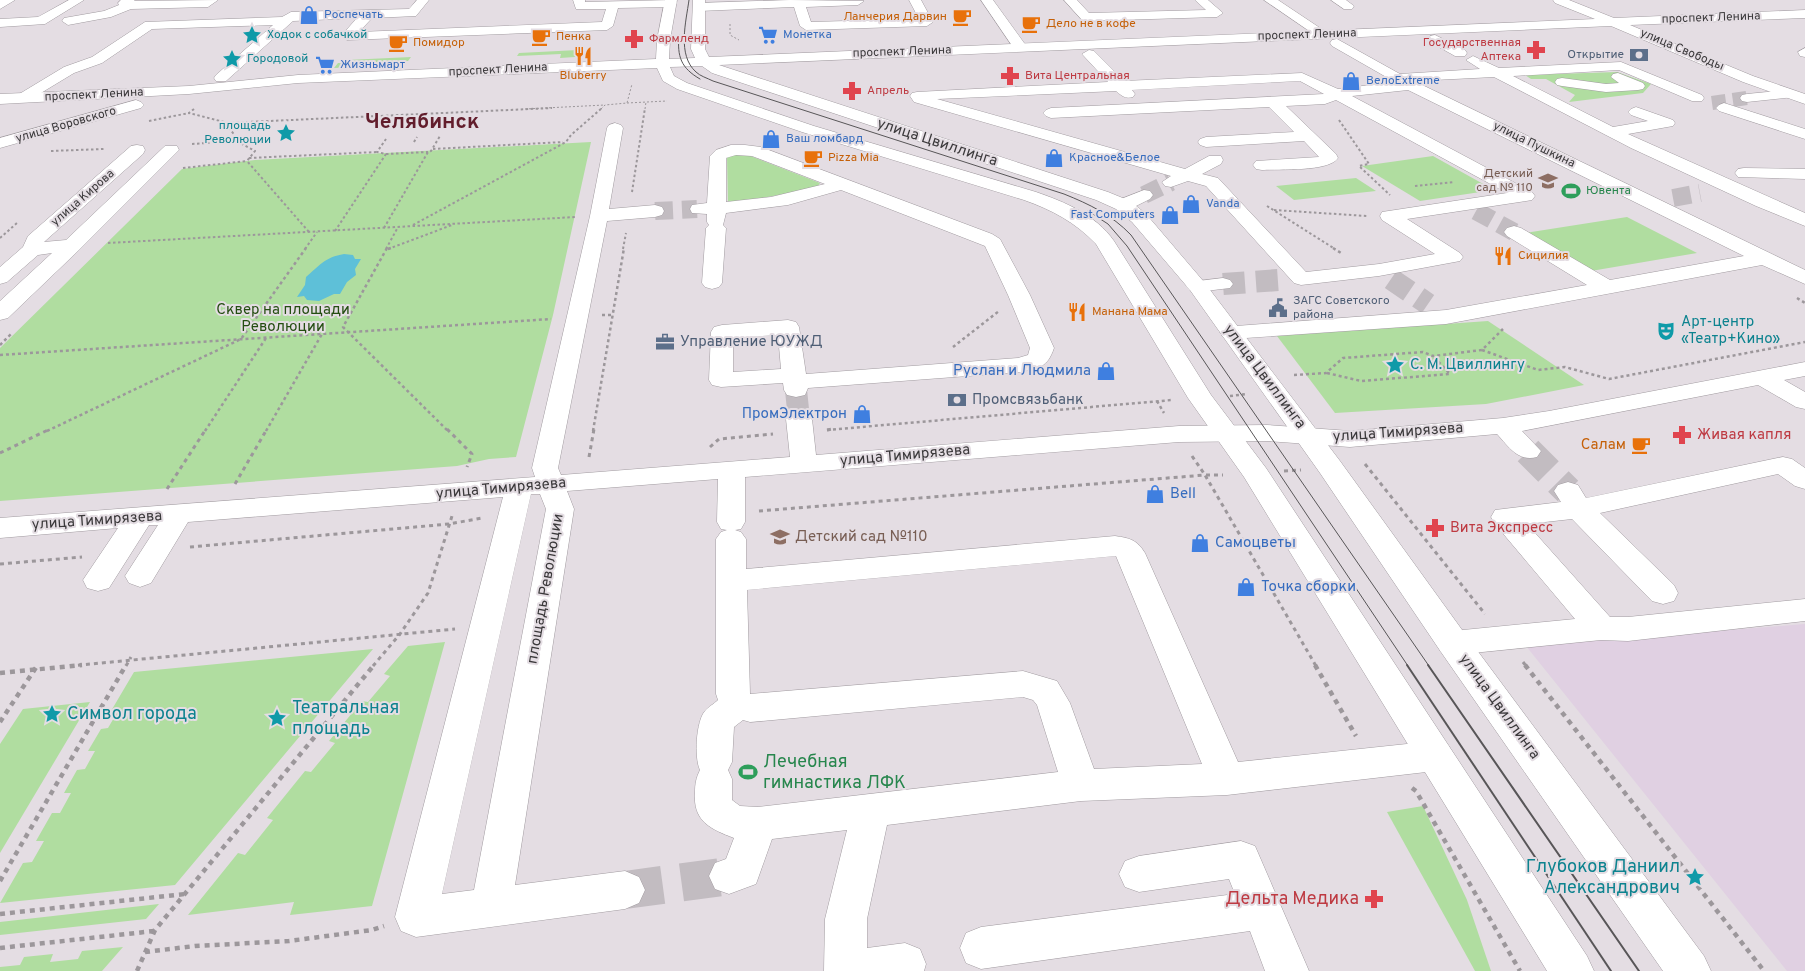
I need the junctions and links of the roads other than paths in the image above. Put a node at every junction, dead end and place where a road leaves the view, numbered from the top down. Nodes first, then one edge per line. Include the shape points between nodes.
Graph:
1 (78, 0) edge
2 (212, 0) edge
3 (423, 0) edge
4 (579, 0) edge
5 (916, 0) edge
6 (987, 0) edge
7 (1070, 0) edge
8 (1201, 0) edge
9 (1270, 0) edge
10 (1337, 0) edge
11 (1559, 0) edge
12 (1584, 0) edge
13 (671, 1) edge
14 (858, 1) edge
15 (394, 2) dead end
16 (799, 2) edge
17 (129, 3) edge
18 (699, 3) edge
19 (740, 3) edge
20 (612, 5) junction
21 (302, 6) dead end
22 (1348, 6) dead end
23 (383, 14) junction
24 (1805, 14) edge
25 (368, 15) junction
26 (287, 19) junction
27 (68, 21) dead end
28 (0, 22) edge
29 (1613, 22) junction
30 (1805, 23) edge
31 (1634, 25) junction
32 (1654, 29) junction
33 (1323, 34) junction
34 (1435, 39) junction
35 (1337, 43) junction
36 (1020, 47) junction
37 (1090, 54) junction
38 (703, 60) junction
39 (1596, 67) junction
40 (664, 68) junction
41 (717, 70) junction
42 (1494, 72) junction
43 (221, 78) dead end
44 (1404, 82) junction
45 (1562, 82) dead end
46 (1120, 86) junction
47 (1805, 89) edge
48 (189, 90) junction
49 (1788, 94) junction
50 (1331, 96) junction
51 (165, 97) junction
52 (1587, 98) dead end
53 (1697, 98) tunnel mouth
54 (1747, 98) tunnel mouth
55 (0, 99) edge
56 (21, 99) junction
57 (107, 100) junction
58 (1805, 100) edge
59 (1548, 101) junction
60 (1273, 102) junction
61 (0, 104) edge
62 (1724, 108) tunnel mouth
63 (1142, 109) junction
64 (1636, 112) dead end
65 (1052, 114) dead end
66 (610, 116) road end
67 (90, 117) junction
68 (1612, 132) junction
69 (1805, 134) edge
70 (1308, 136) junction
71 (1206, 142) dead end
72 (0, 143) edge
73 (137, 150) dead end
74 (171, 150) dead end
75 (1215, 160) dead end
76 (1262, 166) dead end
77 (1744, 173) dead end
78 (1805, 174) edge
79 (1179, 178) junction
80 (841, 184) junction
81 (1731, 188) junction
82 (1700, 193) tunnel mouth
83 (1144, 194) tunnel mouth
84 (1673, 198) tunnel mouth
85 (1650, 202) junction
86 (1123, 205) junction
87 (655, 211) tunnel mouth
88 (599, 216) junction
89 (712, 217) junction
90 (1805, 220) edge
91 (1514, 232) tunnel mouth
92 (72, 246) junction
93 (32, 249) junction
94 (1764, 258) junction
95 (0, 278) edge
96 (1805, 278) edge
97 (1301, 279) junction
98 (1279, 280) tunnel mouth
99 (712, 283) dead end
100 (1223, 284) tunnel mouth
101 (1197, 286) junction
102 (1606, 287) junction
103 (1428, 304) tunnel mouth
104 (0, 313) edge
105 (1446, 317) junction
106 (1231, 332) junction
107 (1805, 369) edge
108 (1763, 378) junction
109 (795, 382) dead end
110 (1805, 402) edge
111 (800, 426) tunnel mouth
112 (1503, 426) junction
113 (1225, 432) junction
114 (1308, 436) junction
115 (1528, 451) tunnel mouth
116 (804, 464) junction
117 (732, 470) junction
118 (1805, 480) edge
119 (533, 487) junction
120 (1574, 500) junction
121 (172, 504) junction
122 (140, 518) junction
123 (0, 528) edge
124 (140, 576) dead end
125 (98, 580) dead end
126 (732, 581) junction
127 (1663, 593) dead end
128 (1805, 610) edge
129 (1601, 628) junction
130 (1453, 643) junction
131 (737, 705) junction
132 (1435, 756) junction
133 (1228, 779) junction
134 (1081, 785) junction
135 (871, 811) junction
136 (758, 824) junction
137 (1139, 874) dead end
138 (729, 876) tunnel mouth
139 (625, 890) tunnel mouth
140 (491, 907) junction
141 (1260, 910) junction
142 (981, 948) dead end
143 (905, 964) dead end
144 (1276, 966) edge
145 (846, 971) edge
146 (851, 971) edge
147 (1572, 971) edge
148 (1689, 971) edge

1 - 28 main road via 41,21
2 - 17 main road via 208,3
3 - 23 main road via 412,13
4 - 20 main road via 580,6
5 - 16 main road via 927,22 806,26
6 - 36 main road
7 - 8 main road via 1086,17 1217,13
9 - 33 main road, улица Пушкина
10 - 22 main road
11 - 29 main road, улица Свободы
12 - 31 main road, улица Свободы
13 - 20 main road
13 - 40 main road via 662,48
14 - 16 main road
15 - 23 main road
16 - 19 main road
17 - 27 main road via 107,14
18 - 19 main road
18 - 38 main road via 698,49
20 - 25 main road via 607,26 347,36
21 - 26 main road
23 - 25 main road
24 - 31 main road, проспект Ленина
25 - 26 main road
26 - 43 main road
26 - 56 main road via 149,25 112,51 70,70
29 - 31 main road, улица Свободы
29 - 33 main road, проспект Ленина
30 - 32 main road, проспект Ленина
31 - 32 main road, проспект Ленина
31 - 34 main road, проспект Ленина
31 - 49 main road, улица Свободы
32 - 47 main road, улица Свободы via 1760,74
33 - 35 main road, улица Пушкина
33 - 36 main road, проспект Ленина
34 - 35 main road, проспект Ленина
34 - 42 main road
35 - 37 main road, проспект Ленина
35 - 44 main road, улица Пушкина
36 - 38 main road, проспект Ленина
37 - 41 main road, проспект Ленина
37 - 46 main road
38 - 40 main road, проспект Ленина
38 - 41 main road, улица Цвиллинга
39 - 42 main road
39 - 45 main road via 1638,86 1606,88
39 - 53 main road via 1621,66
40 - 41 main road, проспект Ленина
40 - 48 main road, проспект Ленина via 298,79
40 - 51 main road, проспект Ленина
40 - 113 main road, улица Цвиллинга via 669,79 725,102 1028,196 1080,219 1104,241 1200,398
41 - 86 main road, улица Цвиллинга
42 - 44 main road
42 - 59 main road
44 - 50 main road
44 - 85 main road, улица Пушкина
46 - 50 main road via 1302,77
46 - 63 main road
46 - 79 main road via 917,96
48 - 51 main road, улица Воровского
48 - 56 main road, проспект Ленина
49 - 54 main road
49 - 58 main road, улица Свободы
50 - 60 main road
50 - 97 main road via 1526,196 1471,208 1389,216 1453,257 1380,274
51 - 57 main road, проспект Ленина
51 - 67 main road, улица Воровского
52 - 59 main road
55 - 56 main road, проспект Ленина
57 - 61 main road, проспект Ленина
57 - 67 main road via 116,103
59 - 68 main road
60 - 63 main road
60 - 70 main road
62 - 69 main road
63 - 65 main road
64 - 68 main road via 1667,123
66 - 88 main road
67 - 72 main road, улица Воровского
68 - 81 main road
70 - 71 main road
70 - 76 main road via 1330,158 1322,162
73 - 93 main road, улица Кирова via 35,240
74 - 92 main road
75 - 79 main road
77 - 78 main road
79 - 97 main road via 1212,182
80 - 89 main road
80 - 89 main road via 755,151 723,152 718,156
80 - 109 main road via 993,243 1042,348 1038,359 1021,365
81 - 82 main road
81 - 90 main road
83 - 86 main road
84 - 85 main road
85 - 94 main road, улица Пушкина
86 - 101 main road, улица Цвиллинга via 1154,234
87 - 88 main road
88 - 119 main road via 578,317
89 - 99 main road
91 - 102 main road
92 - 93 main road, улица Кирова
92 - 104 main road, улица Кирова
93 - 95 main road, улица Кирова
94 - 96 main road, улица Пушкина
94 - 102 main road
97 - 98 main road
100 - 101 main road
101 - 106 main road, улица Цвиллинга
102 - 105 main road
103 - 105 main road
105 - 106 main road
106 - 114 main road, улица Цвиллинга
107 - 108 main road, улица Тимирязева
108 - 110 main road
108 - 112 main road, улица Тимирязева
111 - 116 main road
112 - 114 main road, улица Тимирязева via 1350,439
112 - 115 main road
113 - 114 main road, улица Тимирязева
113 - 116 main road, улица Тимирязева
113 - 132 main road, улица Цвиллинга via 1256,474
114 - 130 main road, улица Цвиллинга
116 - 117 main road, улица Тимирязева
117 - 119 main road, улица Тимирязева
117 - 126 main road
118 - 120 main road via 1782,465
119 - 121 main road, улица Тимирязева
119 - 140 main road, площадь Революции via 560,509
119 - 140 main road via 486,626 416,917
120 - 127 main road
120 - 129 main road via 1505,517
121 - 122 main road, улица Тимирязева
121 - 124 main road via 157,550
122 - 123 main road, улица Тимирязева
122 - 125 main road
126 - 131 main road via 733,694
126 - 133 main road via 1125,547
128 - 129 main road via 1628,629
129 - 130 main road
130 - 148 main road, улица Цвиллинга
131 - 134 main road via 750,708 1023,684 1045,690 1053,703
131 - 136 main road via 717,721 713,806 724,817 740,824
132 - 133 main road
132 - 147 main road, улица Цвиллинга
133 - 134 main road
134 - 135 main road
135 - 136 main road
135 - 145 main road via 846,919
136 - 138 main road via 742,871
137 - 141 main road via 1241,860
139 - 140 main road
141 - 142 main road
141 - 144 main road
143 - 146 main road

